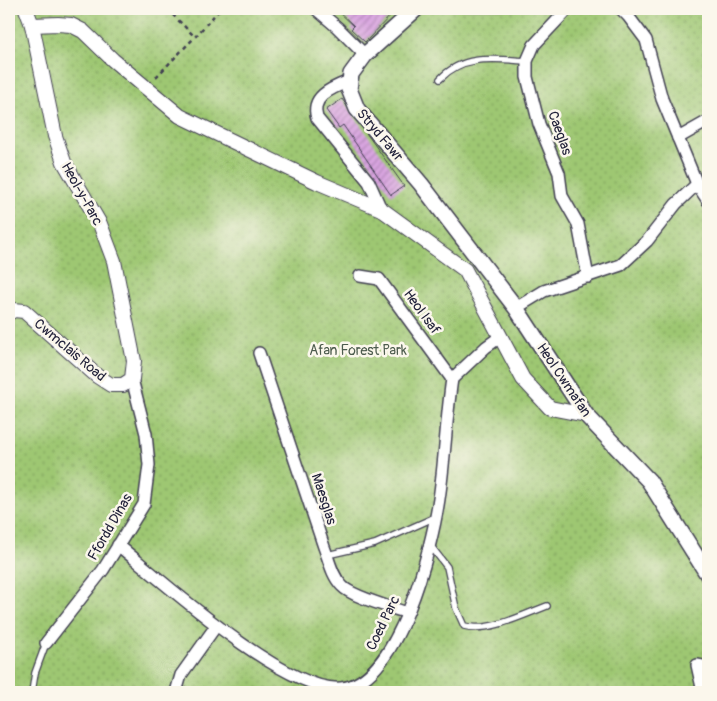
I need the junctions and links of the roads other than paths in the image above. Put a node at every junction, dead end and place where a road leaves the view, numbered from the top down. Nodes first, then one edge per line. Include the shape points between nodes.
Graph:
1 (26, 9) edge
2 (316, 9) edge
3 (416, 9) edge
4 (568, 9) edge
5 (621, 9) edge
6 (32, 26) junction
7 (365, 54) junction
8 (527, 62) junction
9 (440, 79) dead end
10 (349, 81) junction
11 (708, 121) edge
12 (678, 138) junction
13 (421, 184) joint
14 (697, 184) junction
15 (708, 201) edge
16 (381, 209) junction
17 (360, 276) dead end
18 (588, 278) junction
19 (516, 308) junction
20 (9, 312) edge
21 (500, 337) junction
22 (259, 353) dead end
23 (132, 378) junction
24 (452, 379) junction
25 (586, 415) junction
26 (435, 519) junction
27 (118, 545) junction
28 (430, 545) junction
29 (327, 555) junction
30 (708, 575) edge
31 (547, 606) dead end
32 (407, 613) junction
33 (216, 626) junction
34 (46, 643) joint
35 (708, 667) edge
36 (32, 692) edge
37 (176, 692) edge
38 (703, 692) edge

1 - 6 street, Heol-y-Parc
2 - 7 street
3 - 7 main road
4 - 8 street via 534,45
5 - 12 street via 646,40 662,99
6 - 16 street via 58,24 84,31 180,116
6 - 23 street, Heol-y-Parc via 55,136 64,162 100,224 114,261 134,361
7 - 10 main road
8 - 9 lane via 500,59 462,63 449,69
8 - 18 street, Caeglas via 527,77 539,124 559,173 562,196 578,224
10 - 13 main road, Stryd Fawr via 357,109
10 - 16 street via 333,87 319,98 315,112 369,182
11 - 12 street
12 - 14 street
13 - 19 main road, Heol Cwmafan
14 - 15 street
14 - 18 street via 676,204 647,241 621,265
16 - 21 street via 464,270
17 - 24 street, Heol Isaf via 379,279
18 - 19 street via 544,292
19 - 25 main road, Heol Cwmafan
20 - 23 street, Cwmclais Road via 24,311 97,376 112,385 123,385
21 - 24 street
21 - 25 street via 523,379 550,408
22 - 29 street, Maesglas
23 - 27 street, Ffordd Dinas via 146,434 149,465 144,504
24 - 26 street, Coed Parc
25 - 30 main road, Heol Cwmafan via 650,482
26 - 28 street, Coed Parc
26 - 29 lane via 375,544
27 - 33 street, Coed Parc
27 - 34 street, Ffordd Dinas via 103,570
28 - 31 lane via 447,567 456,608 464,626 474,629 488,627
28 - 32 street, Coed Parc
29 - 32 street, Maesglas via 342,587
32 - 33 street, Coed Parc via 388,654 374,671 356,684 341,688 320,686 291,675
33 - 37 street via 181,675
34 - 36 lane
35 - 38 street via 697,665

